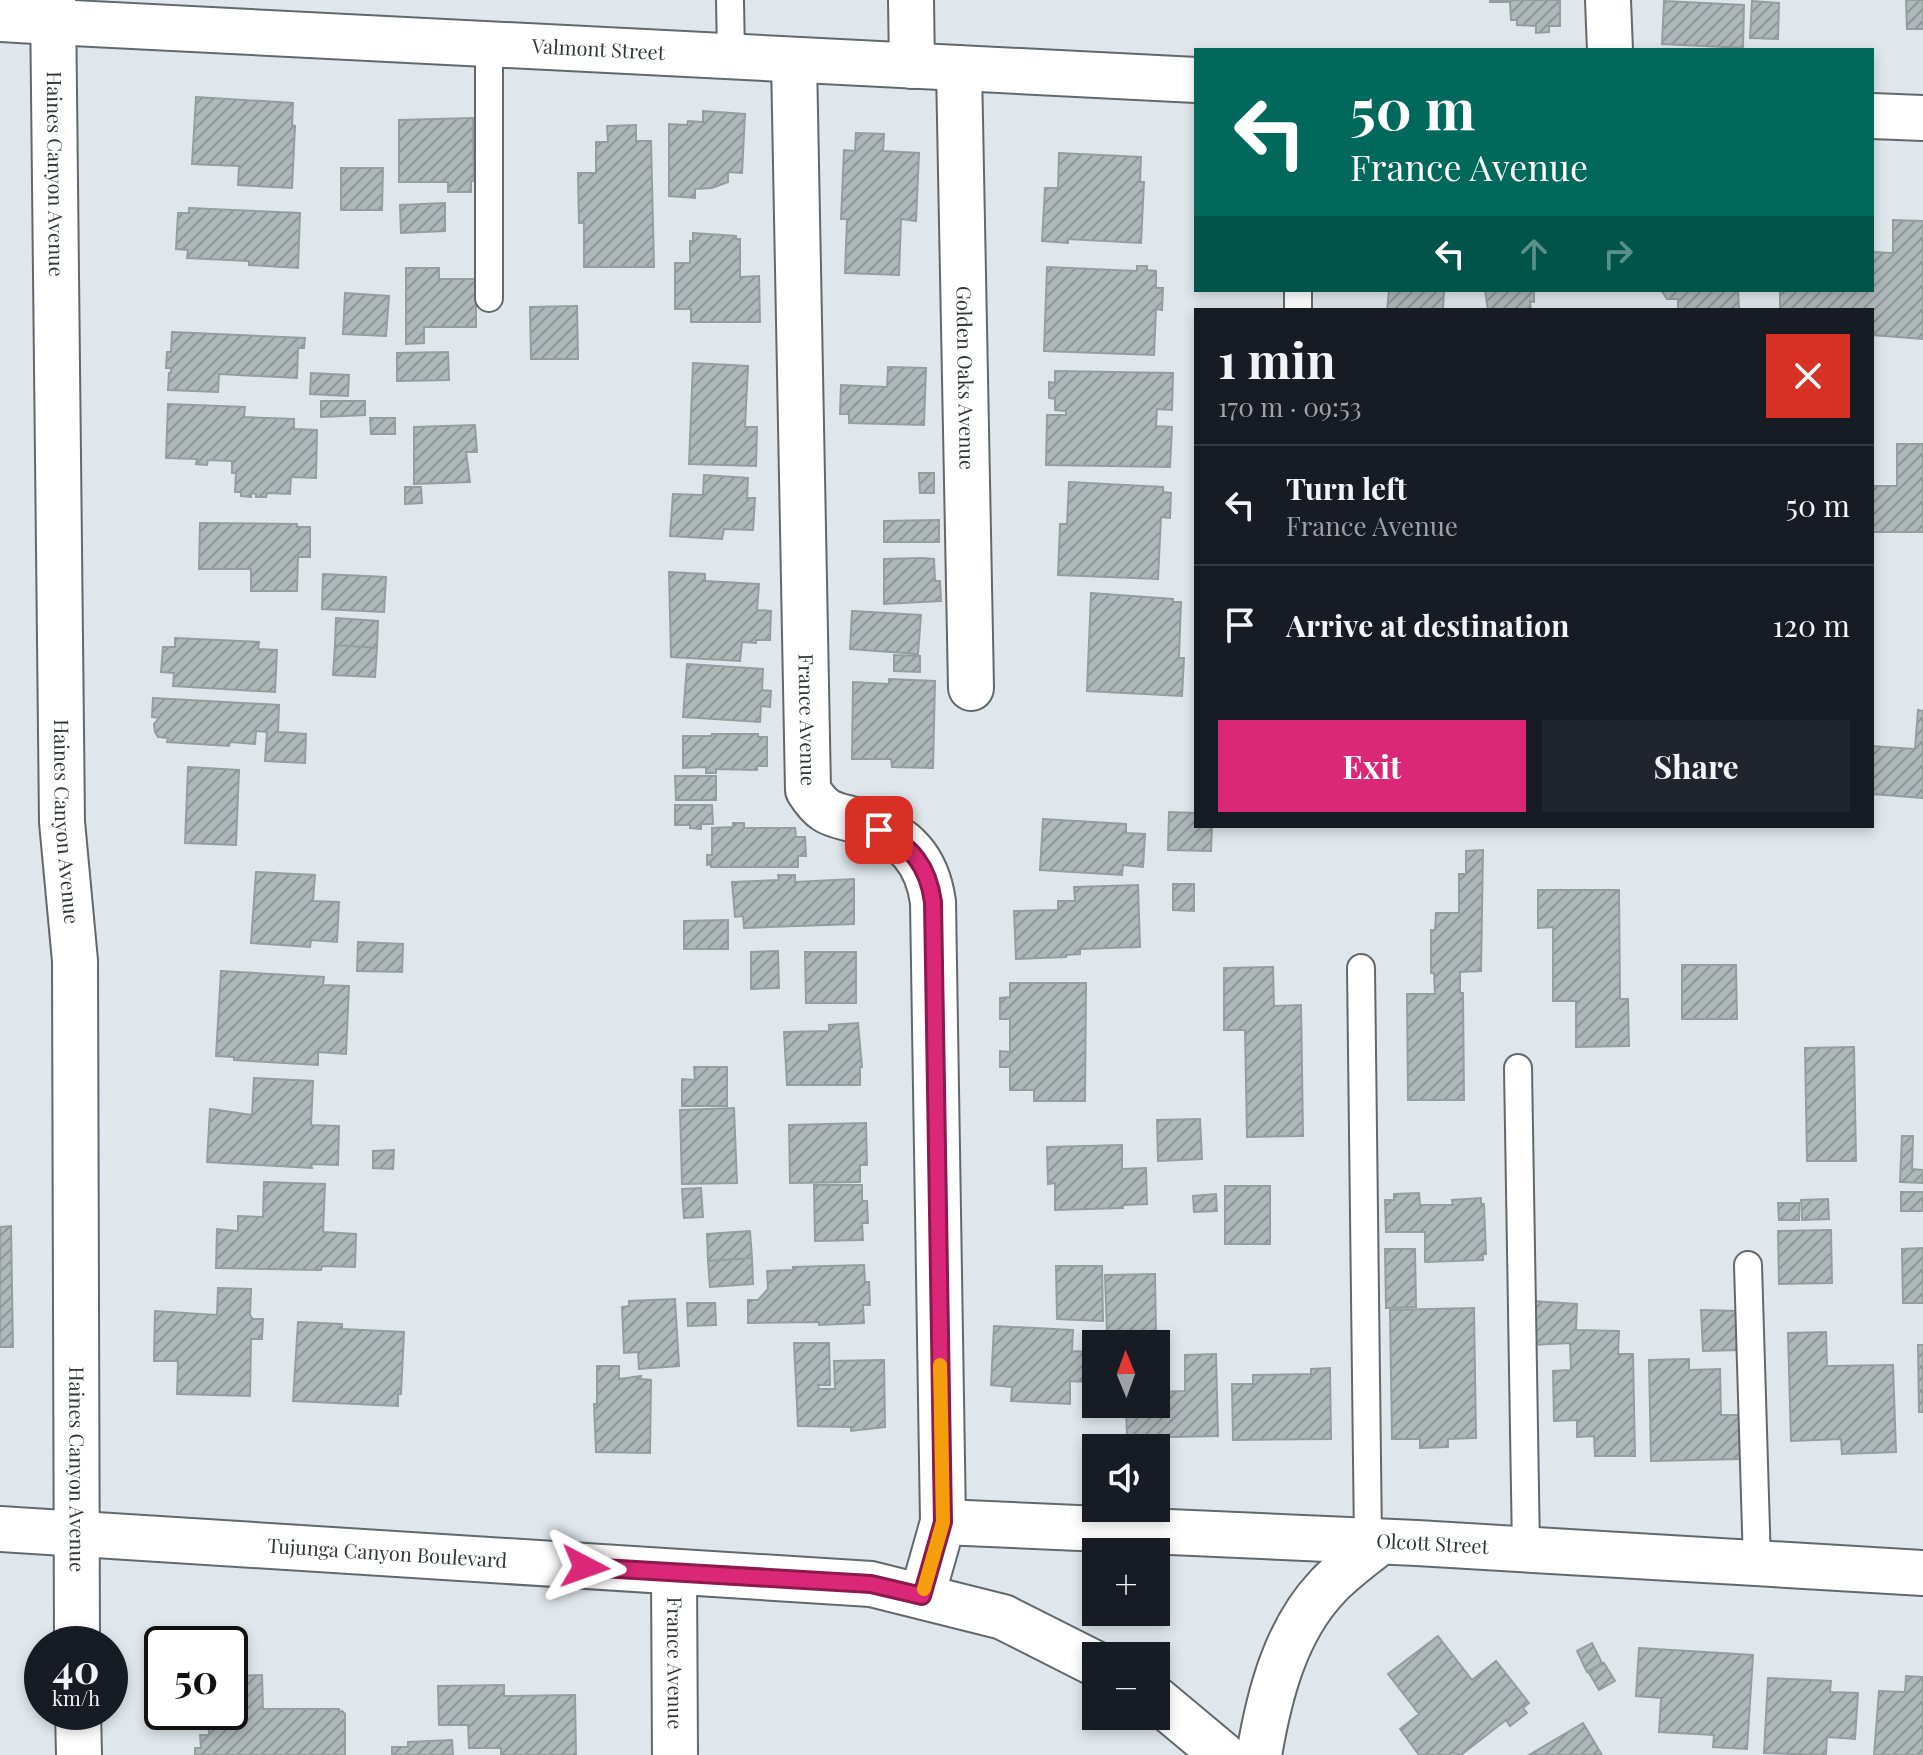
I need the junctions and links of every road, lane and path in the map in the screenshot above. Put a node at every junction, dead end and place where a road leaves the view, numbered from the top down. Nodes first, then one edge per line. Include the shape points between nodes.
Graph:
1 (730, 0) edge
2 (911, 0) edge
3 (1608, 0) edge
4 (53, 11) edge
5 (0, 19) edge
6 (489, 44) junction
7 (1610, 48) edge
8 (731, 56) junction
9 (794, 60) junction
10 (912, 66) junction
11 (959, 68) junction
12 (1194, 80) edge
13 (1874, 116) edge
14 (1923, 118) edge
15 (489, 298) dead end
16 (971, 688) dead end
17 (1361, 968) dead end
18 (1518, 1068) dead end
19 (1748, 1265) dead end
20 (943, 1522) junction
21 (0, 1529) edge
22 (75, 1532) junction
23 (1374, 1541) junction
24 (1526, 1550) junction
25 (1757, 1563) junction
26 (674, 1573) junction
27 (1923, 1573) edge
28 (922, 1596) junction
29 (77, 1626) edge
30 (1082, 1657) edge
31 (1170, 1711) edge
32 (78, 1730) edge
33 (79, 1755) edge
34 (675, 1755) edge
35 (1223, 1755) edge
36 (1259, 1755) edge

1 - 8 lane
2 - 10 street
3 - 7 street
4 - 5 street, Valmont Street
4 - 6 street, Valmont Street
4 - 22 street, Haines Canyon Avenue via 62,822 75,961
6 - 8 street, Valmont Street
6 - 15 lane
8 - 9 street, Valmont Street
9 - 10 street, Valmont Street
9 - 20 street, France Avenue via 808,790 818,806 835,816 895,837 913,851 930,884
10 - 11 street, Valmont Street
11 - 12 street, Valmont Street
11 - 16 street, Golden Oaks Avenue
13 - 14 street
17 - 23 lane
18 - 24 lane
19 - 25 lane
20 - 23 street, Olcott Street
20 - 28 street, France Avenue
21 - 22 street, Tujunga Canyon Boulevard
22 - 26 street, Tujunga Canyon Boulevard
22 - 29 street, Haines Canyon Avenue
23 - 24 street, Olcott Street
23 - 36 street via 1327,1587 1290,1640
24 - 25 street, Olcott Street
25 - 27 street, Olcott Street
26 - 28 street, Tujunga Canyon Boulevard via 871,1584
26 - 34 street, France Avenue
28 - 30 street, Tujunga Canyon Boulevard via 1003,1617
31 - 35 street
32 - 33 street

